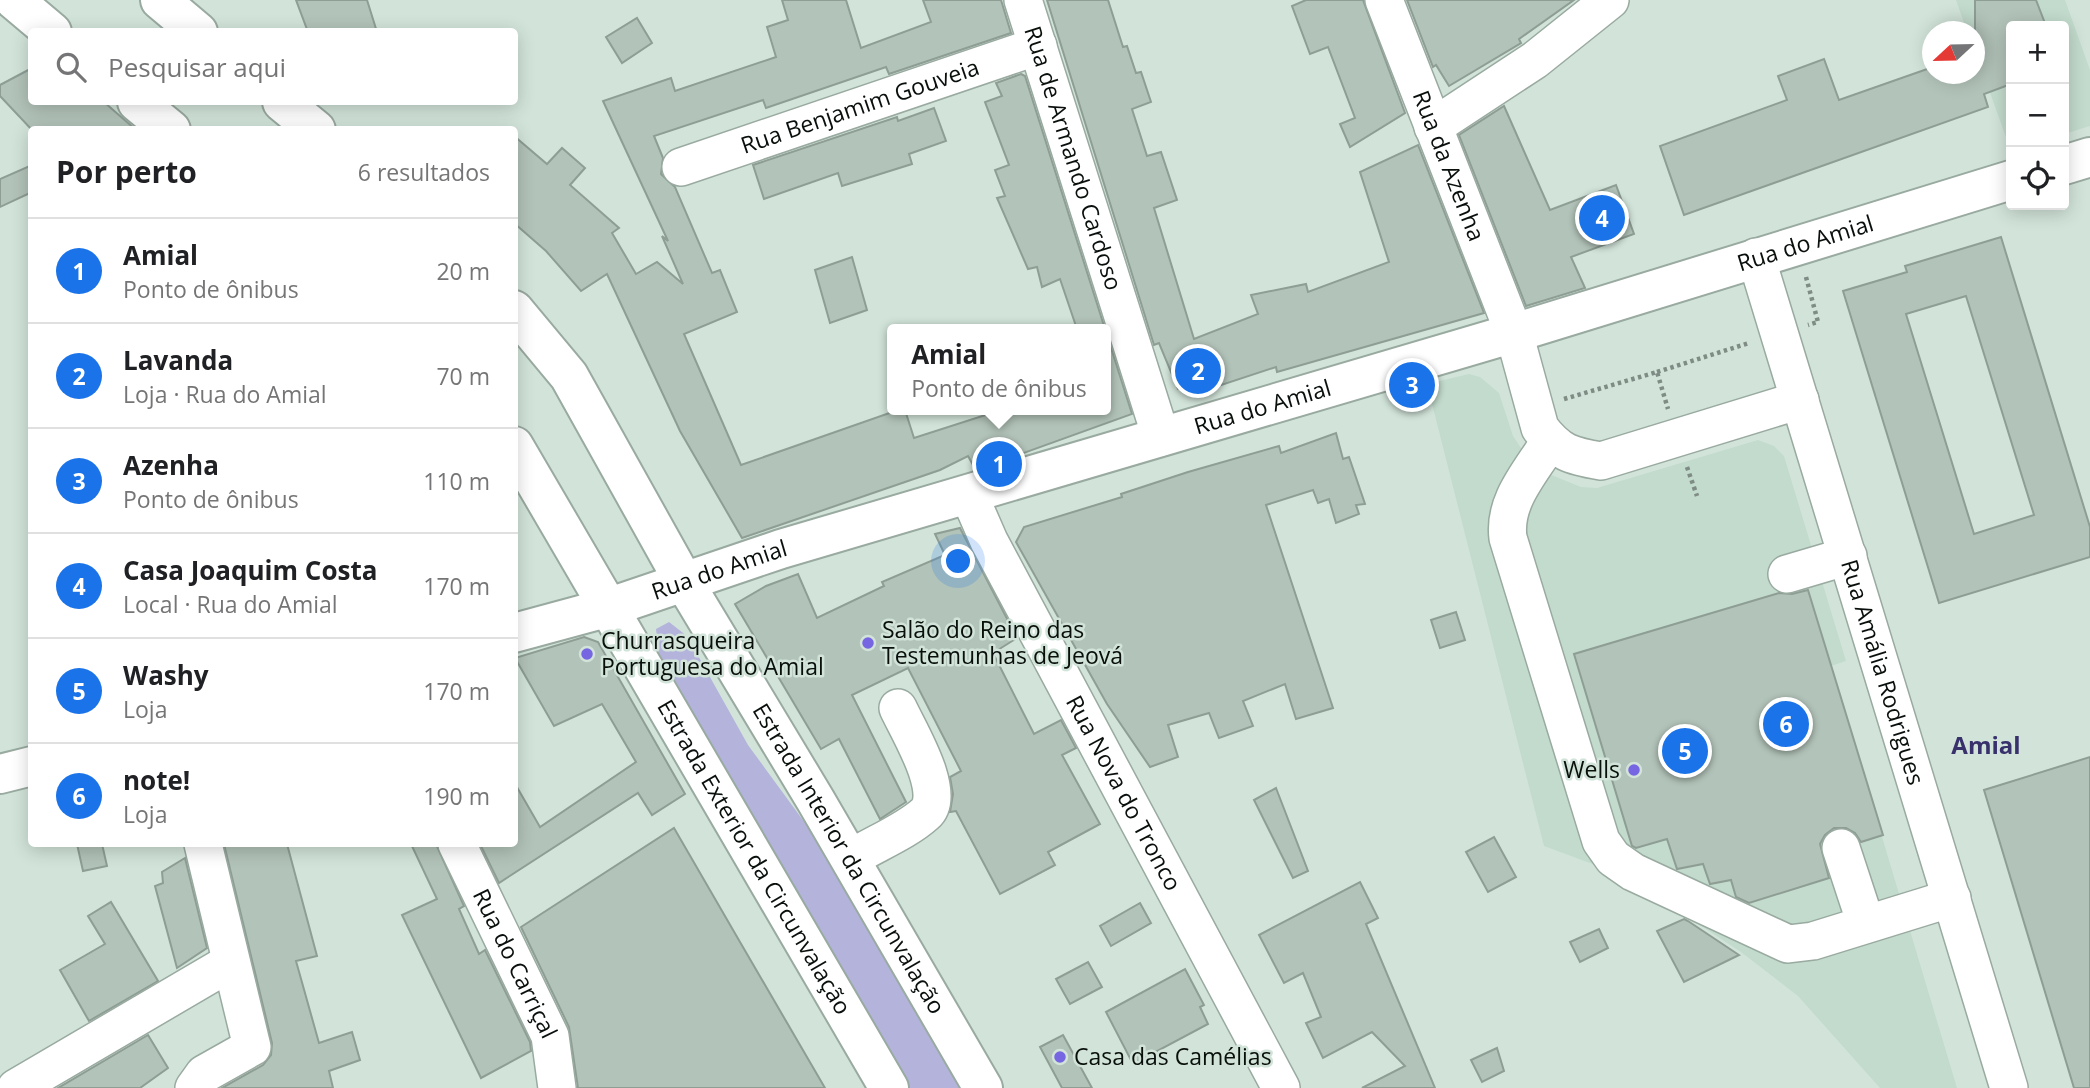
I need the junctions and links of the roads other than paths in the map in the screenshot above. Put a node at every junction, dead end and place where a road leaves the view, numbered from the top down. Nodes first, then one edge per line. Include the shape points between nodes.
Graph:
1 (14, 0) edge
2 (160, 0) edge
3 (1023, 0) edge
4 (1384, 0) edge
5 (1609, 0) edge
6 (47, 28) edge
7 (193, 28) edge
8 (1038, 46) junction
9 (141, 105) edge
10 (286, 105) edge
11 (166, 126) edge
12 (311, 126) edge
13 (1433, 127) junction
14 (2090, 157) edge
15 (2069, 163) edge
16 (681, 167) dead end
17 (2006, 182) edge
18 (1756, 257) junction
19 (518, 315) edge
20 (1514, 333) junction
21 (1800, 400) junction
22 (1161, 437) junction
23 (1550, 442) junction
24 (518, 453) edge
25 (969, 495) junction
26 (1848, 556) junction
27 (1787, 574) dead end
28 (684, 582) junction
29 (610, 607) junction
30 (518, 632) edge
31 (1550, 674) junction
32 (898, 708) dead end
33 (28, 767) edge
34 (0, 774) edge
35 (1612, 816) dead end
36 (203, 847) edge
37 (458, 847) edge
38 (1841, 848) dead end
39 (850, 859) junction
40 (1952, 898) junction
41 (1866, 924) junction
42 (231, 962) junction
43 (16, 1088) edge
44 (194, 1088) edge
45 (557, 1088) edge
46 (889, 1088) edge
47 (982, 1088) edge
48 (1281, 1088) edge
49 (2009, 1088) edge

1 - 6 main road
2 - 7 main road
3 - 8 street, Rua de Armando Cardoso
4 - 13 street, Rua da Azenha
5 - 13 street via 1535,60
8 - 16 street, Rua Benjamim Gouveia
8 - 22 street, Rua de Armando Cardoso
9 - 11 main road
10 - 12 main road
13 - 20 street, Rua da Azenha
14 - 15 main road
17 - 18 main road, Rua do Amial
18 - 20 main road, Rua do Amial
18 - 21 street, Rua Amália Rodrigues
19 - 28 main road, Estrada Interior da Circunvalação via 569,376
20 - 22 main road, Rua do Amial
20 - 23 street, Rua da Azenha via 1540,429
21 - 23 street via 1601,461 1570,456
21 - 26 street, Rua Amália Rodrigues
22 - 25 main road, Rua do Amial
23 - 31 street via 1509,506 1506,522
24 - 29 main road, Estrada Exterior da Circunvalação
25 - 28 main road, Rua do Amial
25 - 48 street, Rua Nova do Tronco via 989,541
26 - 27 street
26 - 40 street, Rua Amália Rodrigues
28 - 29 main road, Rua do Amial
28 - 39 main road, Estrada Interior da Circunvalação
29 - 30 main road, Rua do Amial
29 - 46 main road, Estrada Exterior da Circunvalação
31 - 35 street via 1581,711
31 - 41 street via 1601,841 1613,858 1633,872 1788,944
32 - 39 street via 930,778 933,796 927,812
33 - 34 main road
36 - 42 street
37 - 45 street, Rua do Carriçal via 550,1036
38 - 41 street
39 - 47 main road, Estrada Interior da Circunvalação
40 - 41 street
40 - 49 street, Rua Amália Rodrigues
42 - 43 street
42 - 44 street via 252,1047 204,1074

